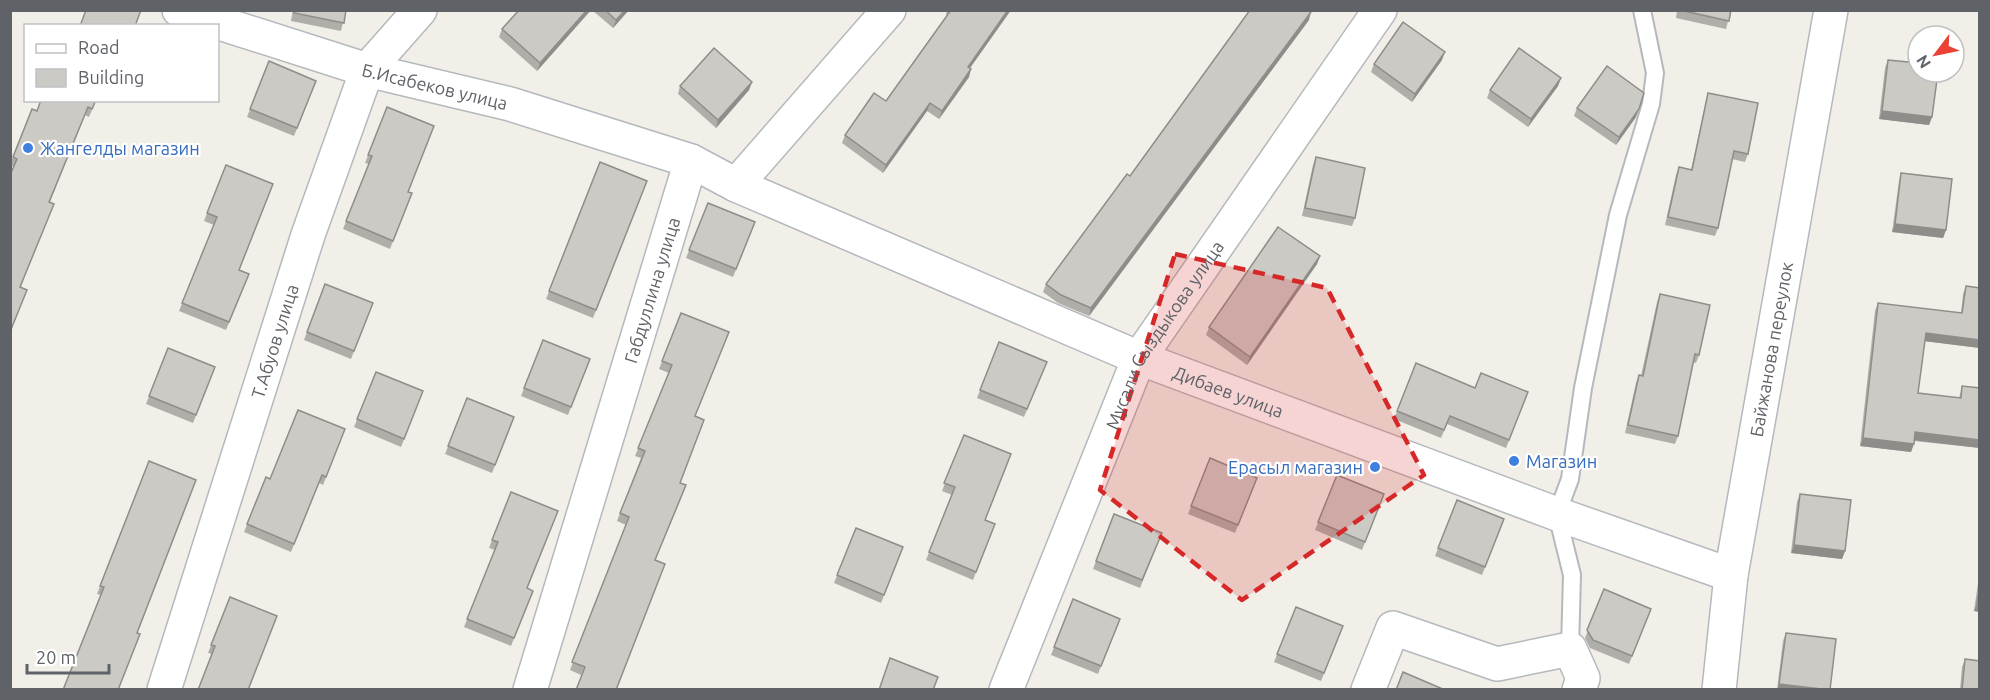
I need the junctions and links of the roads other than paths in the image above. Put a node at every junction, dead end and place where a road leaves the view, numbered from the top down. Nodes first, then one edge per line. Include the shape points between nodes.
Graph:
1 (179, 10) edge
2 (420, 10) edge
3 (889, 10) edge
4 (1380, 10) edge
5 (1642, 10) edge
6 (1831, 10) edge
7 (367, 70) junction
8 (691, 161) junction
9 (736, 185) junction
10 (1139, 358) junction
11 (1557, 514) junction
12 (1731, 575) junction
13 (1570, 648) junction
14 (164, 690) edge
15 (530, 690) edge
16 (1006, 690) edge
17 (1368, 690) edge
18 (1579, 690) edge
19 (1719, 690) edge

1 - 7 street, Б.Исабеков улица
2 - 7 street, Т.Абуов улица
3 - 9 street
4 - 10 street, Мусали Сыздыкова улица
5 - 11 lane via 1655,73 1651,104 1618,215 1582,388 1570,478
6 - 12 street, Байжанова переулок
7 - 8 street, Б.Исабеков улица via 510,104
7 - 14 street, Т.Абуов улица via 308,235
8 - 9 street
8 - 15 street, Габдуллина улица
9 - 10 street, Дибаев улица
10 - 11 street, Дибаев улица
10 - 16 street, Мусали Сыздыкова улица
11 - 12 street, Дибаев улица
11 - 13 lane via 1572,575
12 - 19 street, Байжанова переулок
13 - 17 street via 1497,664 1393,628
13 - 18 street via 1583,678

